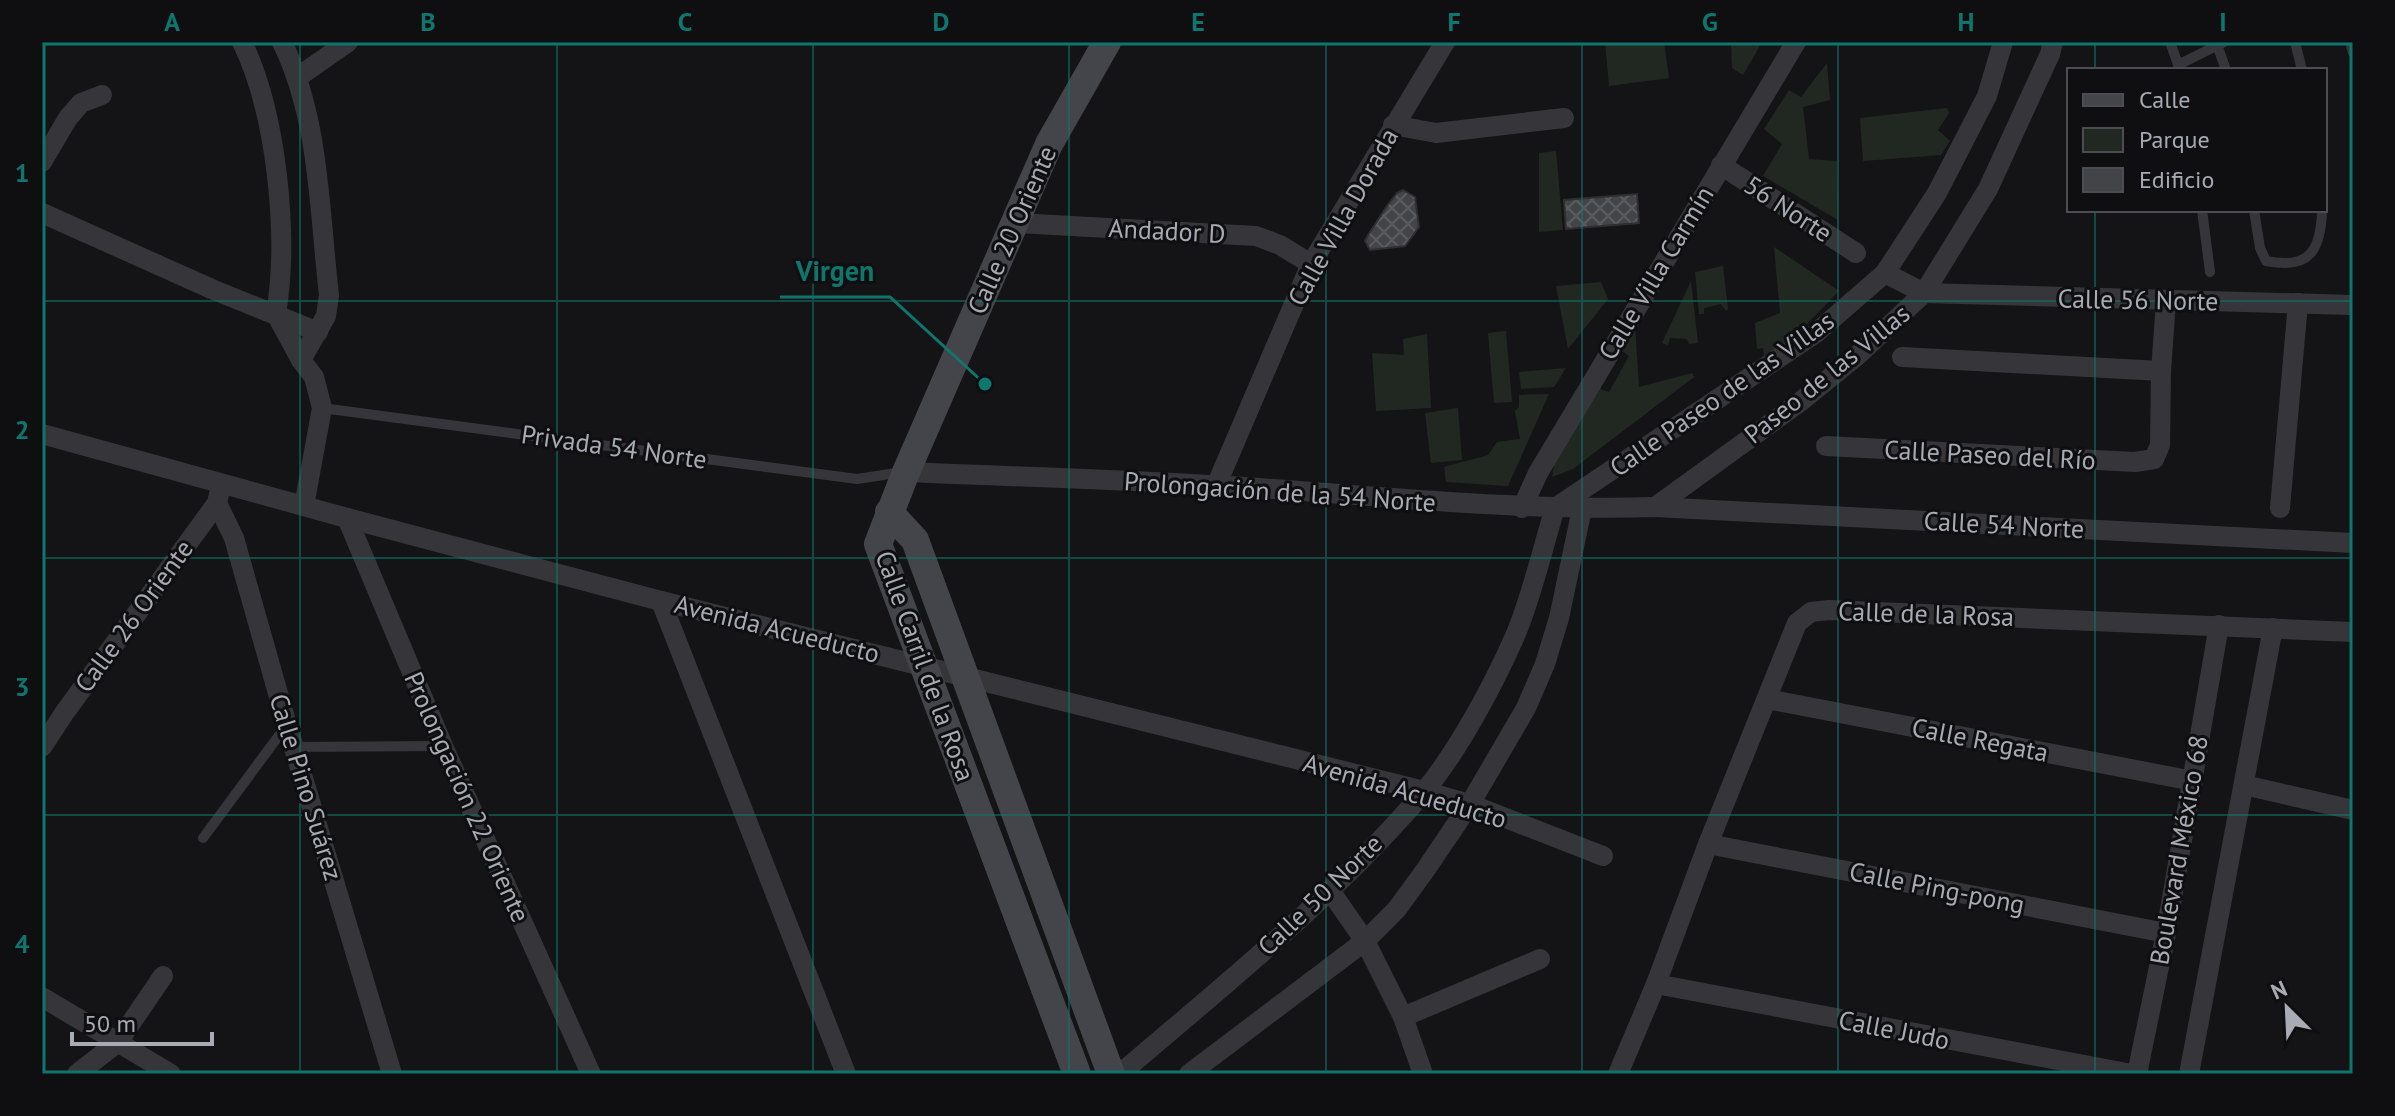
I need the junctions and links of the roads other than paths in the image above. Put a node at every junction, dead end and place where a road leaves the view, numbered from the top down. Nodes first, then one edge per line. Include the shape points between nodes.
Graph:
1 (348, 42) edge
2 (1107, 42) edge
3 (1445, 42) edge
4 (1796, 42) edge
5 (2003, 42) edge
6 (2053, 42) edge
7 (2170, 42) edge
8 (2295, 42) edge
9 (2350, 42) edge
10 (283, 43) edge
11 (2219, 43) edge
12 (246, 51) edge
13 (2353, 53) edge
14 (2179, 68) edge
15 (2225, 68) edge
16 (2302, 68) edge
17 (298, 77) junction
18 (102, 95) dead end
19 (1564, 118) dead end
20 (1393, 125) junction
21 (42, 162) edge
22 (1721, 165) junction
23 (2202, 212) edge
24 (2254, 212) edge
25 (2322, 212) edge
26 (42, 213) edge
27 (1016, 223) junction
28 (1856, 253) dead end
29 (1311, 264) junction
30 (2210, 272) dead end
31 (1885, 273) junction
32 (1924, 293) junction
33 (2166, 301) junction
34 (2298, 303) junction
35 (2353, 305) edge
36 (276, 314) junction
37 (318, 332) junction
38 (1902, 357) dead end
39 (301, 360) junction
40 (2161, 371) junction
41 (322, 408) junction
42 (42, 434) edge
43 (1826, 446) dead end
44 (906, 472) junction
45 (1216, 486) junction
46 (219, 493) junction
47 (304, 506) junction
48 (1655, 507) junction
49 (1522, 508) junction
50 (1555, 508) junction
51 (2280, 508) dead end
52 (1582, 509) junction
53 (889, 512) junction
54 (347, 518) junction
55 (2353, 543) edge
56 (661, 601) junction
57 (2219, 625) junction
58 (2273, 628) junction
59 (2353, 632) edge
60 (923, 665) junction
61 (963, 675) junction
62 (1767, 699) junction
63 (287, 725) junction
64 (443, 746) junction
65 (42, 747) edge
66 (294, 747) junction
67 (2193, 781) junction
68 (2244, 785) junction
69 (1424, 791) junction
70 (1470, 804) junction
71 (2353, 810) edge
72 (203, 838) dead end
73 (1708, 844) junction
74 (1603, 856) dead end
75 (1331, 892) junction
76 (2166, 933) junction
77 (1365, 941) junction
78 (1540, 959) dead end
79 (163, 976) dead end
80 (1656, 984) junction
81 (42, 997) edge
82 (1403, 1017) junction
83 (118, 1042) junction
84 (163, 1072) edge
85 (77, 1074) edge
86 (392, 1074) edge
87 (591, 1074) edge
88 (846, 1074) edge
89 (1077, 1074) edge
90 (1111, 1074) edge
91 (1120, 1074) edge
92 (1189, 1074) edge
93 (1423, 1074) edge
94 (1618, 1074) edge
95 (2134, 1074) edge
96 (2189, 1074) edge

1 - 17 street
2 - 27 main road, Calle 20 Oriente via 1049,144
3 - 20 street, Calle Villa Dorada
4 - 22 street, Calle Villa Carmín
5 - 31 street, Paseo de las Villas via 1987,96 1937,193
6 - 32 street, Paseo de las Villas via 1988,189
7 - 14 lane
8 - 16 lane
9 - 13 lane
10 - 12 street
10 - 17 street
11 - 14 lane
11 - 15 lane
12 - 36 street via 269,131 280,210
17 - 37 street via 312,140 329,295
18 - 21 street via 81,103
19 - 20 street via 1436,133
20 - 29 street, Calle Villa Dorada
22 - 28 street, 56 Norte
22 - 49 street, Calle Villa Carmín
23 - 30 lane
24 - 25 lane via 2266,261 2279,264 2299,261 2312,252 2321,236
26 - 36 street
27 - 29 street, Andador D via 1256,236
27 - 44 main road, Calle 20 Oriente
29 - 45 street, Calle Villa Dorada
31 - 32 street
31 - 50 street, Calle Paseo de las Villas via 1816,333
32 - 33 street, Calle 56 Norte
32 - 48 street, Paseo de las Villas via 1812,392
33 - 34 street, Calle 56 Norte
33 - 40 street
34 - 35 street, Calle 56 Norte
34 - 51 street
36 - 37 street
36 - 39 street
37 - 39 street
38 - 40 street
39 - 41 street via 314,377
40 - 43 street, Calle Paseo del Río via 2160,445 2154,459
41 - 44 lane, Privada 54 Norte via 857,479
41 - 47 street
42 - 46 street, Avenida Acueducto
44 - 45 street, Prolongación de la 54 Norte
44 - 53 main road, Calle 20 Oriente
45 - 49 street, Prolongación de la 54 Norte
46 - 47 street, Avenida Acueducto
46 - 63 street, Calle Pino Suárez
46 - 65 street, Calle 26 Oriente
47 - 54 street, Avenida Acueducto
48 - 52 street, Prolongación de la 54 Norte
48 - 55 street, Calle 54 Norte
49 - 50 street, Prolongación de la 54 Norte
50 - 52 street, Prolongación de la 54 Norte
50 - 69 street, Calle 50 Norte via 1515,634 1483,699
52 - 70 street, Calle 50 Norte via 1545,664 1526,708
53 - 60 main road, Calle Carril de la Rosa via 878,544
53 - 61 main road, Calle Carril de la Rosa via 915,540
54 - 56 street, Avenida Acueducto
54 - 64 street, Prolongación 22 Oriente
56 - 60 street, Avenida Acueducto
56 - 88 street
57 - 58 street, Calle de la Rosa
57 - 62 street, Calle de la Rosa via 1811,612 1797,623
57 - 67 street, Boulevard México 68
58 - 59 street, Calle de la Rosa
58 - 68 street, Boulevard México 68
60 - 61 street, Avenida Acueducto
60 - 89 main road, Calle Carril de la Rosa
61 - 69 street, Avenida Acueducto
61 - 90 main road, Calle Carril de la Rosa
62 - 67 street, Calle Regata
62 - 73 street, Calle de la Rosa
63 - 66 street, Calle Pino Suárez
63 - 72 lane
64 - 66 lane
64 - 87 street, Prolongación 22 Oriente
66 - 86 street, Calle Pino Suárez
67 - 76 street, Boulevard México 68
68 - 71 street
68 - 96 street, Boulevard México 68
69 - 70 street, Avenida Acueducto
69 - 75 street, Calle 50 Norte
70 - 74 street, Avenida Acueducto
70 - 77 street, Calle 50 Norte via 1397,909
73 - 76 street, Calle Ping-pong
73 - 80 street, Calle de la Rosa
75 - 77 street
75 - 91 street, Calle 50 Norte
76 - 95 street, Boulevard México 68
77 - 82 street
77 - 92 street, Calle 50 Norte
78 - 82 street
79 - 83 street
80 - 94 street, Calle de la Rosa
80 - 95 street, Calle Judo
81 - 83 street
82 - 93 street
83 - 84 street
83 - 85 street

